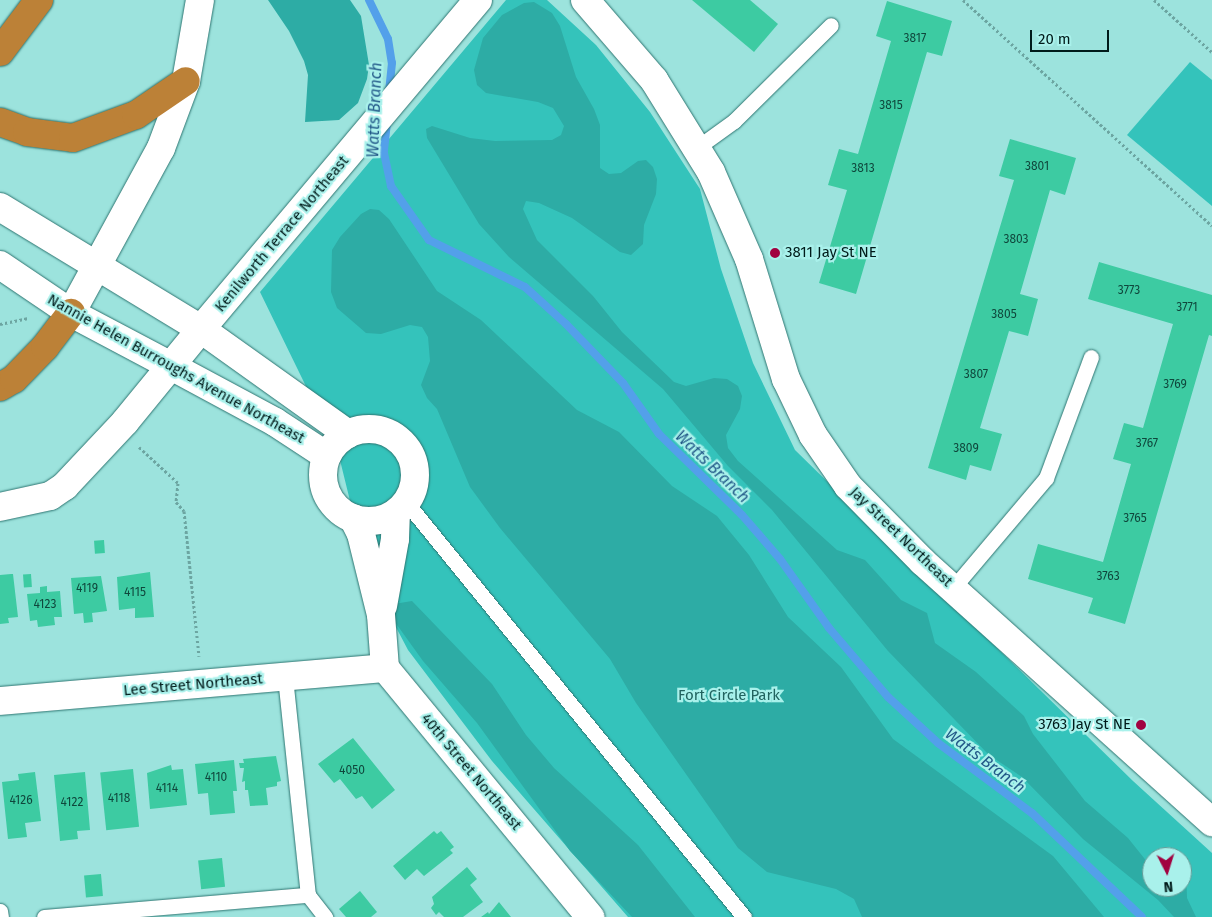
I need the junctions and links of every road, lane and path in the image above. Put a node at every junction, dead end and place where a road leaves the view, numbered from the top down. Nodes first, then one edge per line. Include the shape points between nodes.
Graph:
1 (39, 0) edge
2 (200, 0) edge
3 (478, 0) edge
4 (585, 0) edge
5 (963, 0) edge
6 (1154, 0) edge
7 (831, 25) dead end
8 (0, 52) edge
9 (1212, 52) edge
10 (186, 81) junction
11 (0, 122) edge
12 (698, 147) junction
13 (0, 207) edge
14 (1212, 226) edge
15 (0, 265) edge
16 (96, 267) junction
17 (71, 313) junction
18 (28, 318) dead end
19 (0, 324) edge
20 (201, 330) junction
21 (1091, 358) dead end
22 (171, 366) junction
23 (0, 388) edge
24 (348, 434) junction
25 (138, 446) dead end
26 (327, 456) junction
27 (0, 507) edge
28 (401, 507) junction
29 (352, 518) junction
30 (953, 588) junction
31 (381, 615) junction
32 (385, 668) junction
33 (285, 677) junction
34 (202, 684) junction
35 (0, 702) edge
36 (1212, 822) edge
37 (308, 895) junction
38 (0, 911) edge
39 (0, 917) edge
40 (44, 917) edge
41 (325, 917) edge
42 (590, 917) edge
43 (744, 917) edge

1 - 8 highway
2 - 10 street
3 - 20 street, Kenilworth Terrace Northeast
4 - 12 street, Jay Street Northeast via 654,80
5 - 14 path
6 - 9 path
7 - 12 lane via 734,121
10 - 11 highway via 136,115 73,138 27,132
10 - 16 street via 160,148
12 - 30 street, Jay Street Northeast via 738,229 786,379 813,435 869,510
13 - 16 street, Nannie Helen Burroughs Avenue Northeast
15 - 17 street, Nannie Helen Burroughs Avenue Northeast
16 - 17 street
16 - 20 street, Nannie Helen Burroughs Avenue Northeast
17 - 22 street, Nannie Helen Burroughs Avenue Northeast
17 - 23 highway via 45,348 14,379
18 - 19 path
20 - 22 street, Kenilworth Terrace Northeast
20 - 24 street, Nannie Helen Burroughs Avenue Northeast
21 - 30 lane via 1046,478
22 - 26 street, Nannie Helen Burroughs Avenue Northeast via 274,422
22 - 27 street, Kenilworth Terrace Northeast via 125,422 65,486 42,498
24 - 26 street
24 - 28 street via 379,430 404,446 412,459 415,474 413,489
25 - 34 path via 178,483 176,502 184,511
26 - 29 street via 323,471 327,493 340,511
28 - 29 street via 382,519
28 - 31 street
28 - 43 lane
29 - 31 street via 362,534
30 - 36 street, Jay Street Northeast
31 - 32 street
32 - 33 street, Lee Street Northeast
32 - 42 street, 40th Street Northeast
33 - 34 street, Lee Street Northeast
33 - 37 lane
34 - 35 street, Lee Street Northeast
37 - 40 lane
37 - 41 lane
38 - 39 lane

